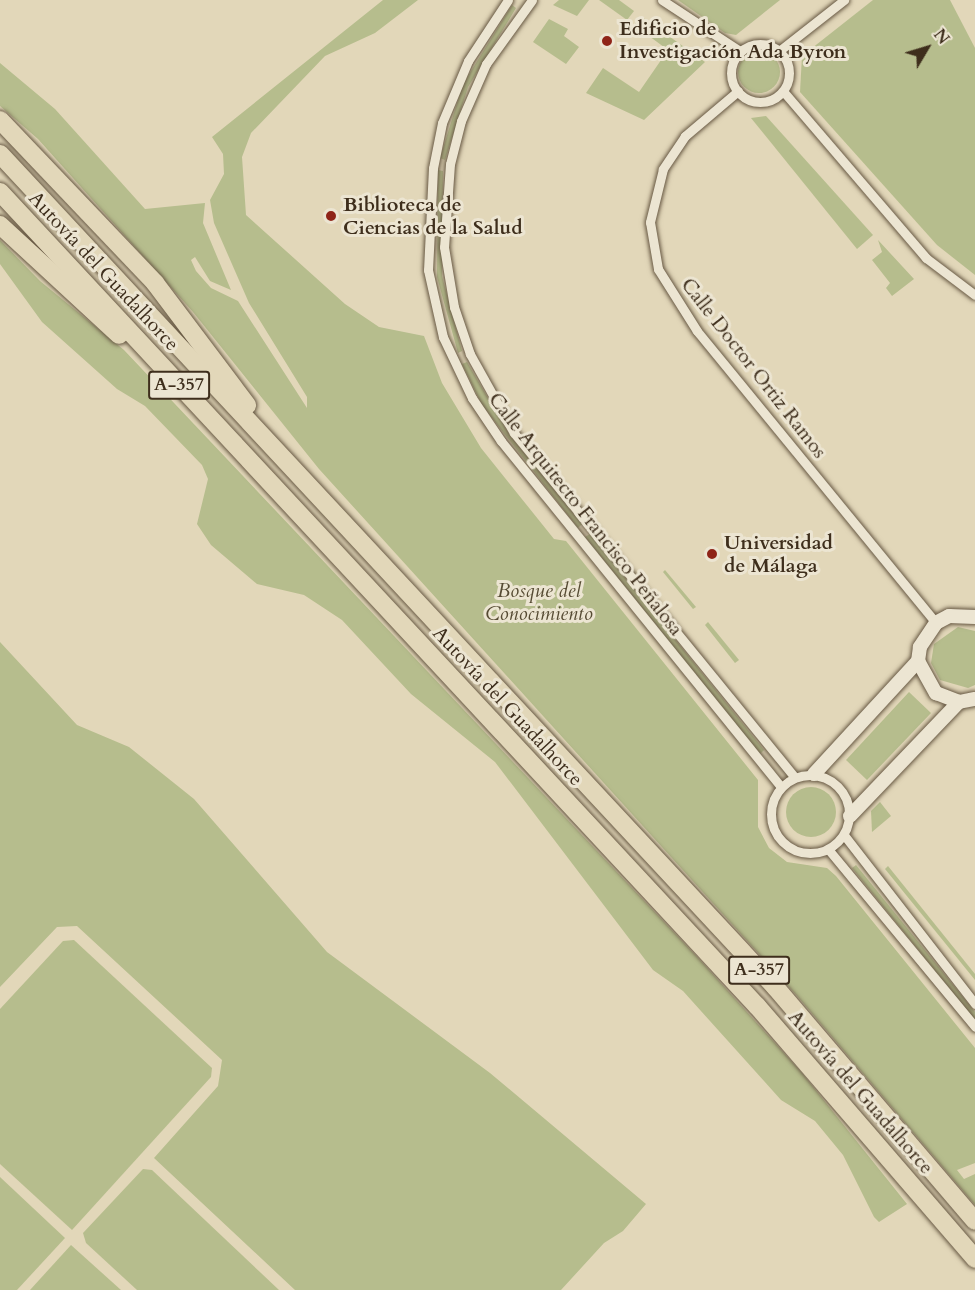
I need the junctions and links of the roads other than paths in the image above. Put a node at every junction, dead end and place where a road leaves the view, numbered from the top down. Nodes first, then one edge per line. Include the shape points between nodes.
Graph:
1 (508, 0) edge
2 (532, 0) edge
3 (662, 0) edge
4 (844, 0) edge
5 (740, 51) junction
6 (779, 51) junction
7 (783, 91) junction
8 (738, 92) junction
9 (0, 120) edge
10 (0, 154) edge
11 (0, 192) edge
12 (0, 225) edge
13 (975, 295) edge
14 (284, 458) junction
15 (358, 577) junction
16 (975, 602) edge
17 (969, 616) edge
18 (936, 623) junction
19 (918, 661) junction
20 (975, 699) edge
21 (959, 702) junction
22 (814, 774) junction
23 (795, 777) junction
24 (781, 787) junction
25 (850, 816) junction
26 (844, 835) junction
27 (828, 849) junction
28 (975, 1004) edge
29 (975, 1027) edge
30 (889, 1159) junction
31 (975, 1221) edge
32 (975, 1259) edge
33 (975, 1274) edge

1 - 24 street, Calle Arquitecto Francisco Peñalosa via 468,61 442,123 433,168 428,270 443,337 472,398 501,441
2 - 23 street, Calle Arquitecto Francisco Peñalosa via 486,64 461,120 450,164 444,247 454,307 470,354 514,433
3 - 5 street
4 - 6 street
5 - 6 street via 764,44
5 - 8 street via 731,74
6 - 7 street via 789,75
7 - 8 street via 759,102
7 - 13 street via 926,258
8 - 18 street, Calle Doctor Ortiz Ramos via 685,136 663,170 650,222 657,269 697,331
9 - 14 highway via 155,283
10 - 14 highway, Autovía del Guadalhorce / A-357
11 - 15 highway, Autovía del Guadalhorce / A-357
12 - 15 highway via 122,337
14 - 31 highway, Autovía del Guadalhorce / A-357 via 776,988
15 - 30 highway, Autovía del Guadalhorce / A-357 via 757,1006
16 - 17 street
17 - 18 street
18 - 19 street via 926,634
19 - 21 street via 927,684
19 - 22 street
20 - 21 street
21 - 25 street
22 - 23 street
22 - 25 street via 836,784
23 - 24 street
24 - 27 street via 771,809 779,837 804,853
25 - 26 street
26 - 27 street
26 - 28 street
27 - 29 street
30 - 32 highway, Autovía del Guadalhorce / A-357
30 - 33 highway

